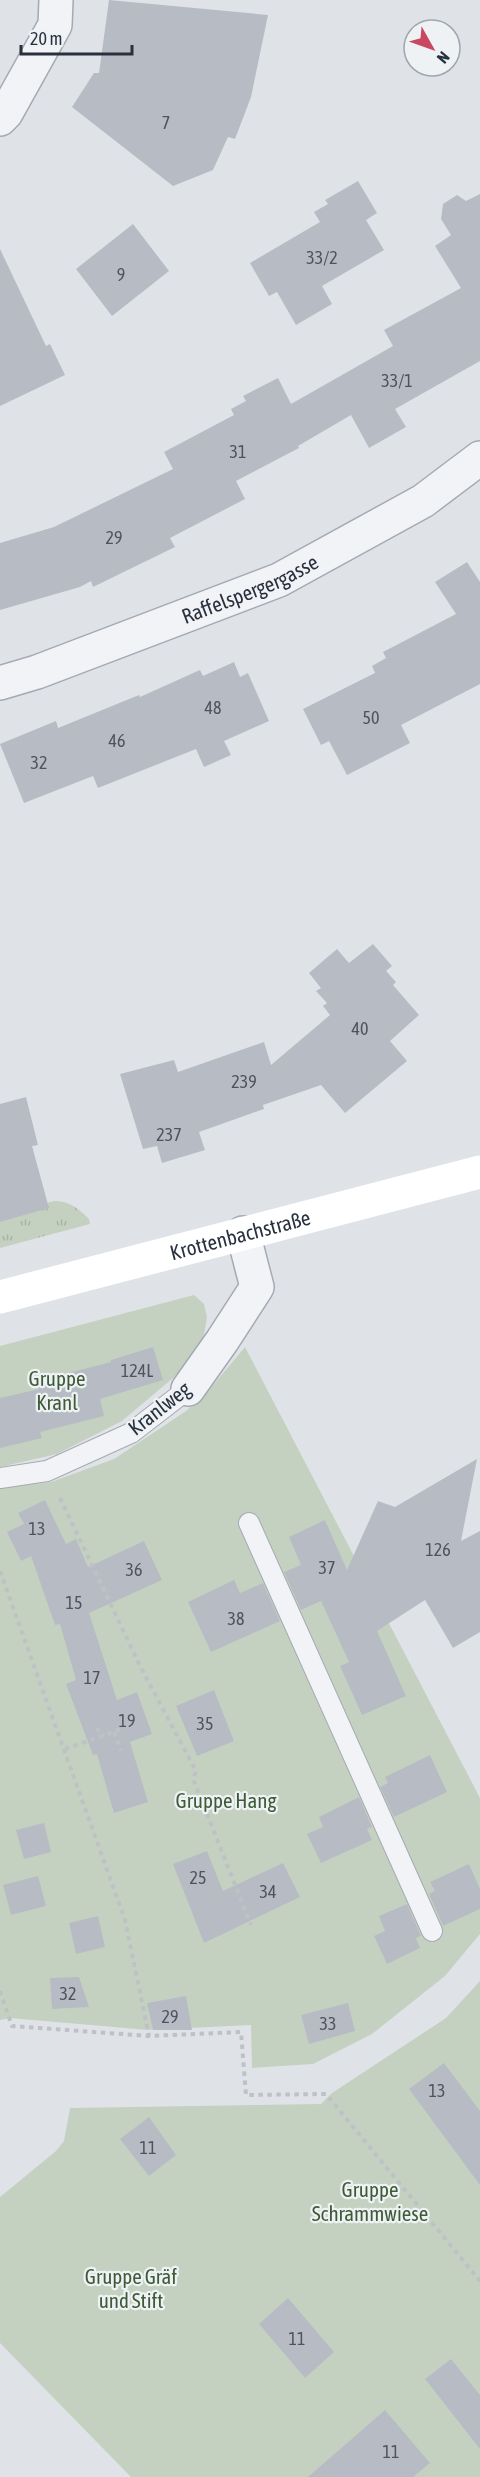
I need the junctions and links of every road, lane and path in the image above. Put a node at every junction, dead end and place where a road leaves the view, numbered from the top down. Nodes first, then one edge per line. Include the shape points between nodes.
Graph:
1 (56, 0) edge
2 (0, 119) edge
3 (480, 458) edge
4 (0, 682) edge
5 (480, 1172) edge
6 (243, 1233) junction
7 (0, 1297) edge
8 (188, 1389) joint
9 (47, 1471) junction
10 (0, 1478) edge
11 (249, 1524) dead end
12 (0, 1571) edge
13 (96, 1728) dead end
14 (122, 1729) dead end
15 (114, 1732) junction
16 (105, 1735) junction
17 (65, 1749) junction
18 (121, 1751) dead end
19 (250, 1925) dead end
20 (432, 1931) dead end
21 (0, 1991) edge
22 (150, 2036) junction
23 (480, 2281) edge

1 - 2 street via 55,25
3 - 4 street, Raffelspergergasse via 423,501 279,580 37,672
5 - 6 main road, Krottenbachstraße
6 - 7 main road, Krottenbachstraße
6 - 8 street, Kranlweg via 257,1287
8 - 9 lane, Kranlweg via 131,1433
9 - 10 lane, Kranlweg
9 - 19 path via 140,1666 196,1771 194,1779
11 - 20 lane
12 - 17 path
13 - 16 path
14 - 15 path
15 - 16 path
15 - 18 path
16 - 17 path
17 - 22 path via 125,1920
21 - 22 path via 12,2026
22 - 23 path via 241,2032 246,2095 326,2094

